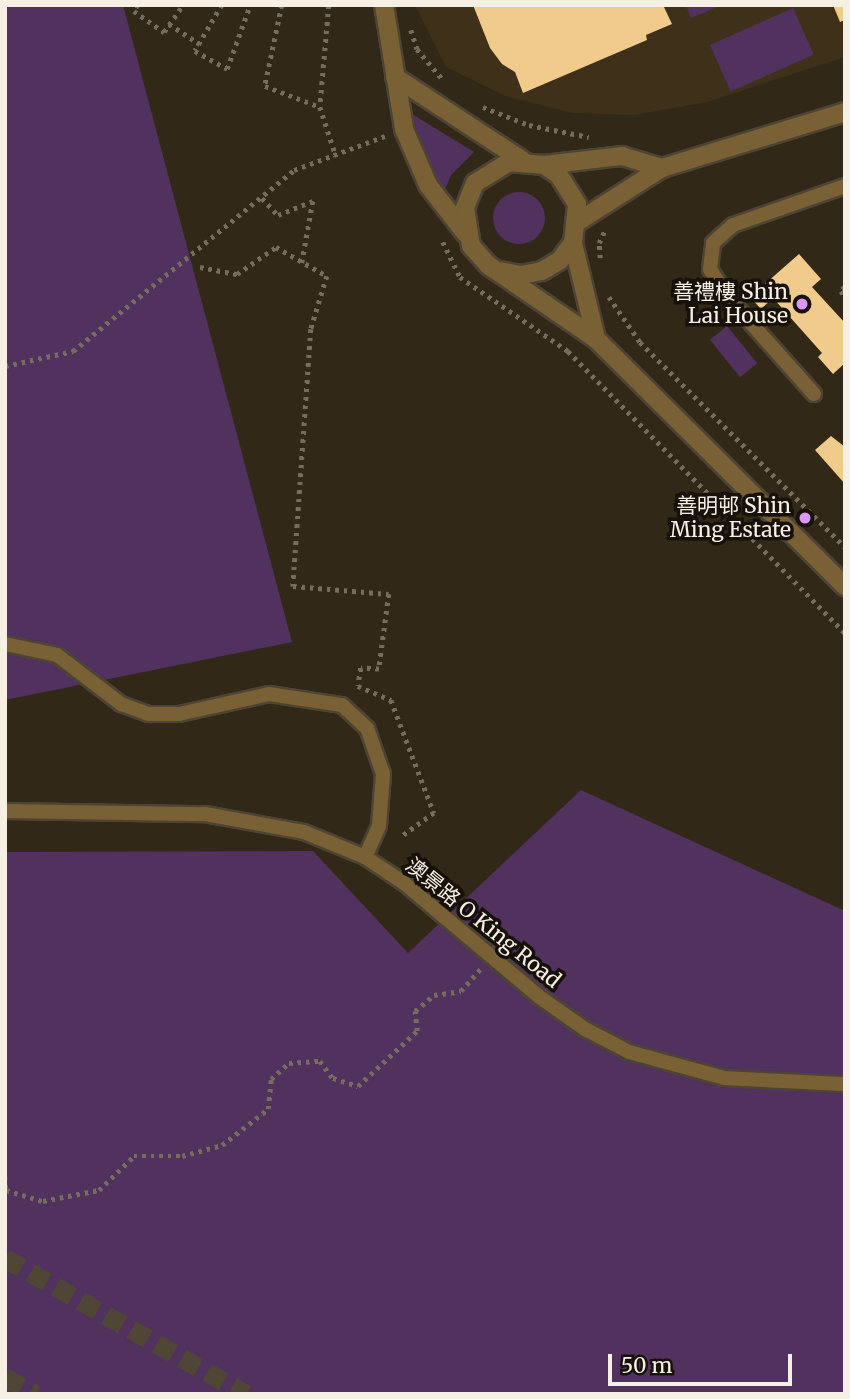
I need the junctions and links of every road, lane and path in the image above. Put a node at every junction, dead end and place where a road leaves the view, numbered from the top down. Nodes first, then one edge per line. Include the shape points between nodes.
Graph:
1 (138, 5) edge
2 (183, 5) edge
3 (222, 5) edge
4 (250, 5) edge
5 (282, 5) edge
6 (329, 5) edge
7 (384, 5) edge
8 (406, 17) dead end
9 (169, 24) junction
10 (200, 44) junction
11 (395, 77) junction
12 (451, 86) dead end
13 (473, 100) dead end
14 (320, 107) junction
15 (845, 112) edge
16 (389, 134) dead end
17 (600, 139) dead end
18 (336, 156) junction
19 (522, 160) junction
20 (544, 165) junction
21 (662, 168) junction
22 (845, 186) edge
23 (262, 198) junction
24 (610, 218) dead end
25 (579, 221) junction
26 (466, 234) junction
27 (441, 238) dead end
28 (573, 243) junction
29 (302, 263) junction
30 (601, 266) dead end
31 (200, 268) dead end
32 (500, 271) junction
33 (845, 287) edge
34 (606, 289) dead end
35 (845, 296) edge
36 (596, 339) junction
37 (5, 366) edge
38 (814, 394) dead end
39 (845, 547) edge
40 (845, 586) edge
41 (845, 633) edge
42 (5, 644) edge
43 (5, 811) edge
44 (401, 836) dead end
45 (365, 857) junction
46 (488, 954) junction
47 (845, 1084) edge
48 (5, 1176) edge

1 - 9 path via 134,10 164,32
2 - 9 path
3 - 10 path
4 - 10 path via 227,69 195,51
5 - 14 path via 265,86
6 - 14 path
7 - 11 street
8 - 12 path via 417,49
9 - 10 path
11 - 19 street
11 - 26 street via 398,109 414,156 428,185
13 - 17 path via 529,125
14 - 18 path
15 - 21 street
16 - 18 path
18 - 23 path via 294,170
19 - 20 street
19 - 26 street via 496,166 475,183 464,208
20 - 21 street via 621,156
20 - 25 street via 571,189
21 - 25 street
22 - 38 lane via 733,225 713,243 710,269 727,297
23 - 29 path via 278,215 313,201
23 - 37 path via 73,351
24 - 30 path via 599,243
25 - 28 street
26 - 32 street via 479,257
27 - 41 path via 460,277 568,351
28 - 32 street via 560,260 542,271 521,275
28 - 36 street
29 - 31 path via 276,247 237,274
29 - 44 path via 327,276 311,329 293,586 389,594 379,669 361,668 358,686 391,700 435,813
32 - 36 street
33 - 35 path via 841,291
34 - 39 path via 615,310 640,342
36 - 40 street
42 - 45 lane via 37,647 57,655 121,704 149,714 179,713 269,694 342,705 360,718 373,738 383,774 379,826
43 - 45 lane, 澳景路 O King Road via 233,816 304,832
45 - 46 lane, 澳景路 O King Road via 422,896
46 - 47 lane, 澳景路 O King Road via 585,1029 653,1062 724,1078
46 - 48 path via 461,991 434,995 415,1011 417,1031 358,1086 333,1078 320,1061 289,1063 271,1079 268,1109 222,1145 182,1156 134,1156 99,1190 43,1201 6,1190

